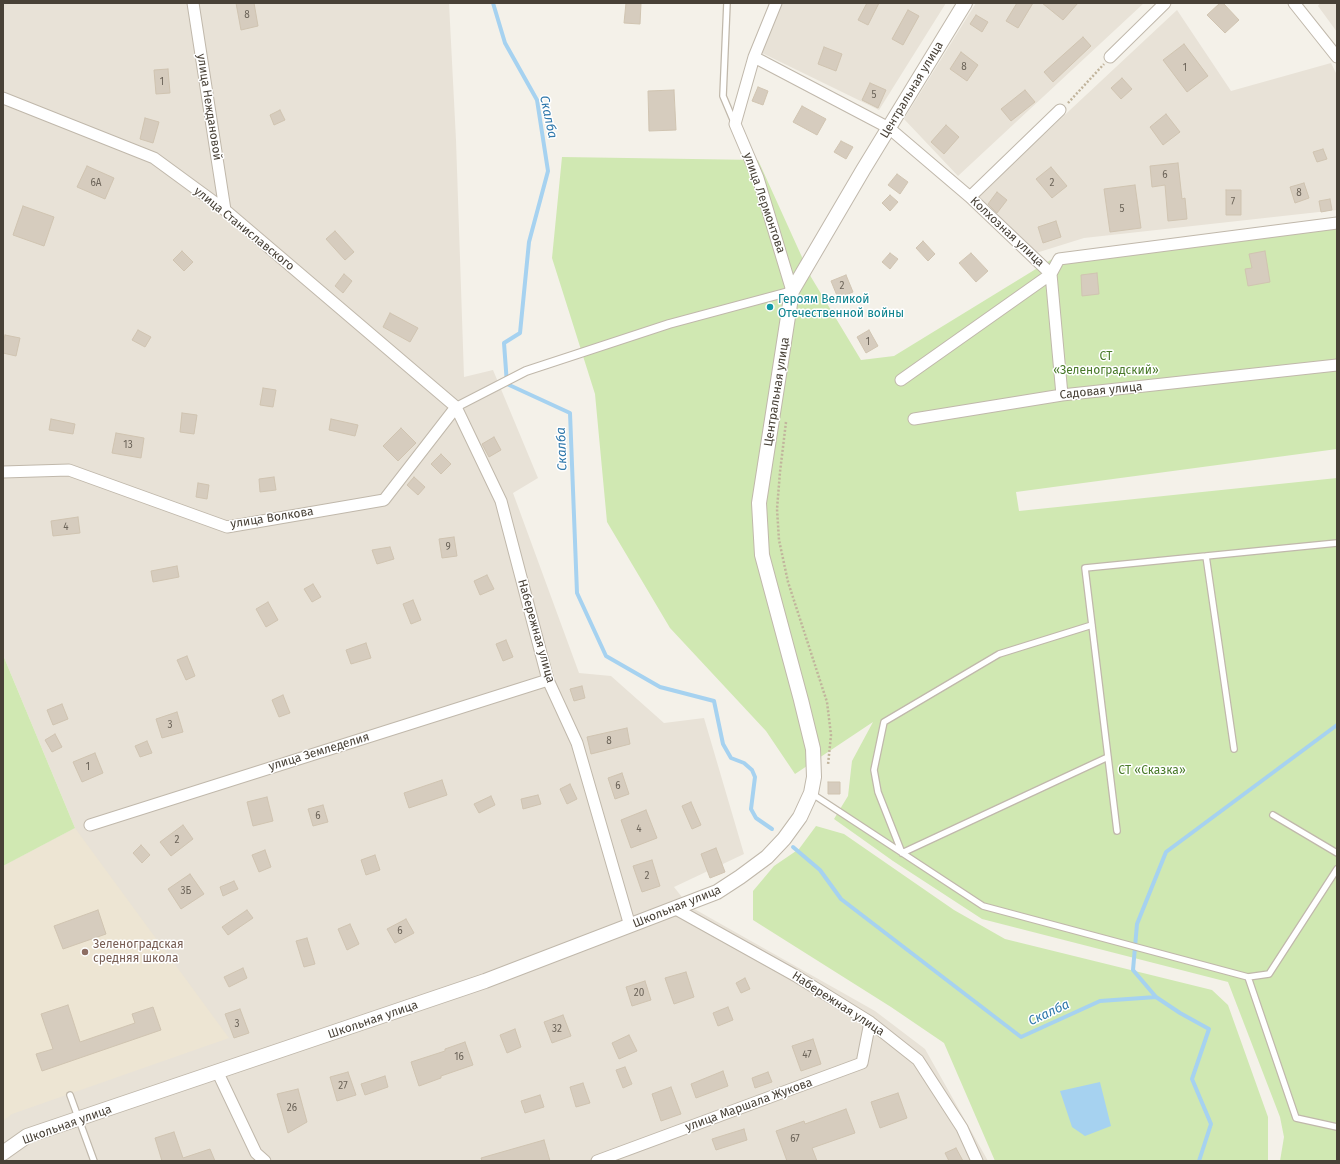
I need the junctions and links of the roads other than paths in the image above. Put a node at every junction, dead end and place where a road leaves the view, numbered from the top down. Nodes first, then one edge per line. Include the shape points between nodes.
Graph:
1 (193, 3) edge
2 (727, 3) edge
3 (776, 3) edge
4 (965, 3) edge
5 (1165, 3) edge
6 (1294, 3) edge
7 (754, 57) junction
8 (1110, 57) road end
9 (1337, 57) edge
10 (3, 98) edge
11 (1060, 110) road end
12 (735, 124) junction
13 (889, 128) junction
14 (970, 197) junction
15 (224, 210) junction
16 (1337, 223) edge
17 (1051, 274) junction
18 (792, 292) junction
19 (1337, 365) edge
20 (901, 380) dead end
21 (1062, 395) junction
22 (456, 407) junction
23 (914, 419) dead end
24 (3, 472) edge
25 (1337, 545) edge
26 (1206, 556) junction
27 (1092, 625) junction
28 (548, 680) junction
29 (1234, 748) dead end
30 (1108, 757) junction
31 (811, 793) junction
32 (1273, 815) dead end
33 (90, 824) dead end
34 (1118, 831) dead end
35 (902, 853) junction
36 (1337, 853) edge
37 (1337, 869) edge
38 (674, 908) junction
39 (630, 926) junction
40 (1248, 976) junction
41 (870, 1022) junction
42 (218, 1073) junction
43 (70, 1095) dead end
44 (79, 1120) junction
45 (1337, 1127) edge
46 (3, 1153) edge
47 (94, 1161) edge
48 (265, 1161) edge
49 (597, 1161) edge
50 (977, 1161) edge

1 - 15 street, улица Неждановой
2 - 12 lane via 723,96
3 - 7 street
4 - 13 street, Центральная улица
5 - 8 street
6 - 9 street
7 - 12 street
7 - 13 street, Колхозная улица
10 - 15 street, улица Станиславского via 154,158
11 - 14 street
12 - 18 street, улица Лермонтова via 758,178
13 - 14 street, Колхозная улица
13 - 18 street, Центральная улица
14 - 17 street, Колхозная улица
15 - 22 street, улица Станиславского
16 - 17 street, Колхозная улица via 1059,260
17 - 20 street
17 - 21 street
18 - 22 street via 669,324 526,371
18 - 31 street, Центральная улица via 759,502 762,555 813,749 814,777
19 - 21 street, Садовая улица
21 - 23 street, Садовая улица
22 - 24 street, улица Волкова via 384,500 227,527 69,470
22 - 28 street, Набережная улица via 501,502
25 - 26 lane
26 - 27 lane via 1085,568
26 - 29 lane
27 - 30 lane
27 - 35 lane via 1000,654 884,722 874,770 878,792
28 - 33 street, улица Земледелия
28 - 39 street, Набережная улица via 577,743
30 - 34 lane
30 - 35 lane
31 - 35 lane
31 - 38 street, Школьная улица via 800,817 767,857 716,892
32 - 36 lane
35 - 40 lane via 983,906
37 - 40 lane via 1269,974
38 - 39 street, Школьная улица
38 - 41 street, Набережная улица via 796,976
39 - 42 street, Школьная улица via 485,981
40 - 45 lane via 1296,1118
41 - 49 street, улица Маршала Жукова via 862,1063
41 - 50 street, Набережная улица via 918,1060 962,1128
42 - 44 street, Школьная улица
42 - 48 street via 256,1153
43 - 44 lane
44 - 46 street, Школьная улица via 27,1136
44 - 47 lane

